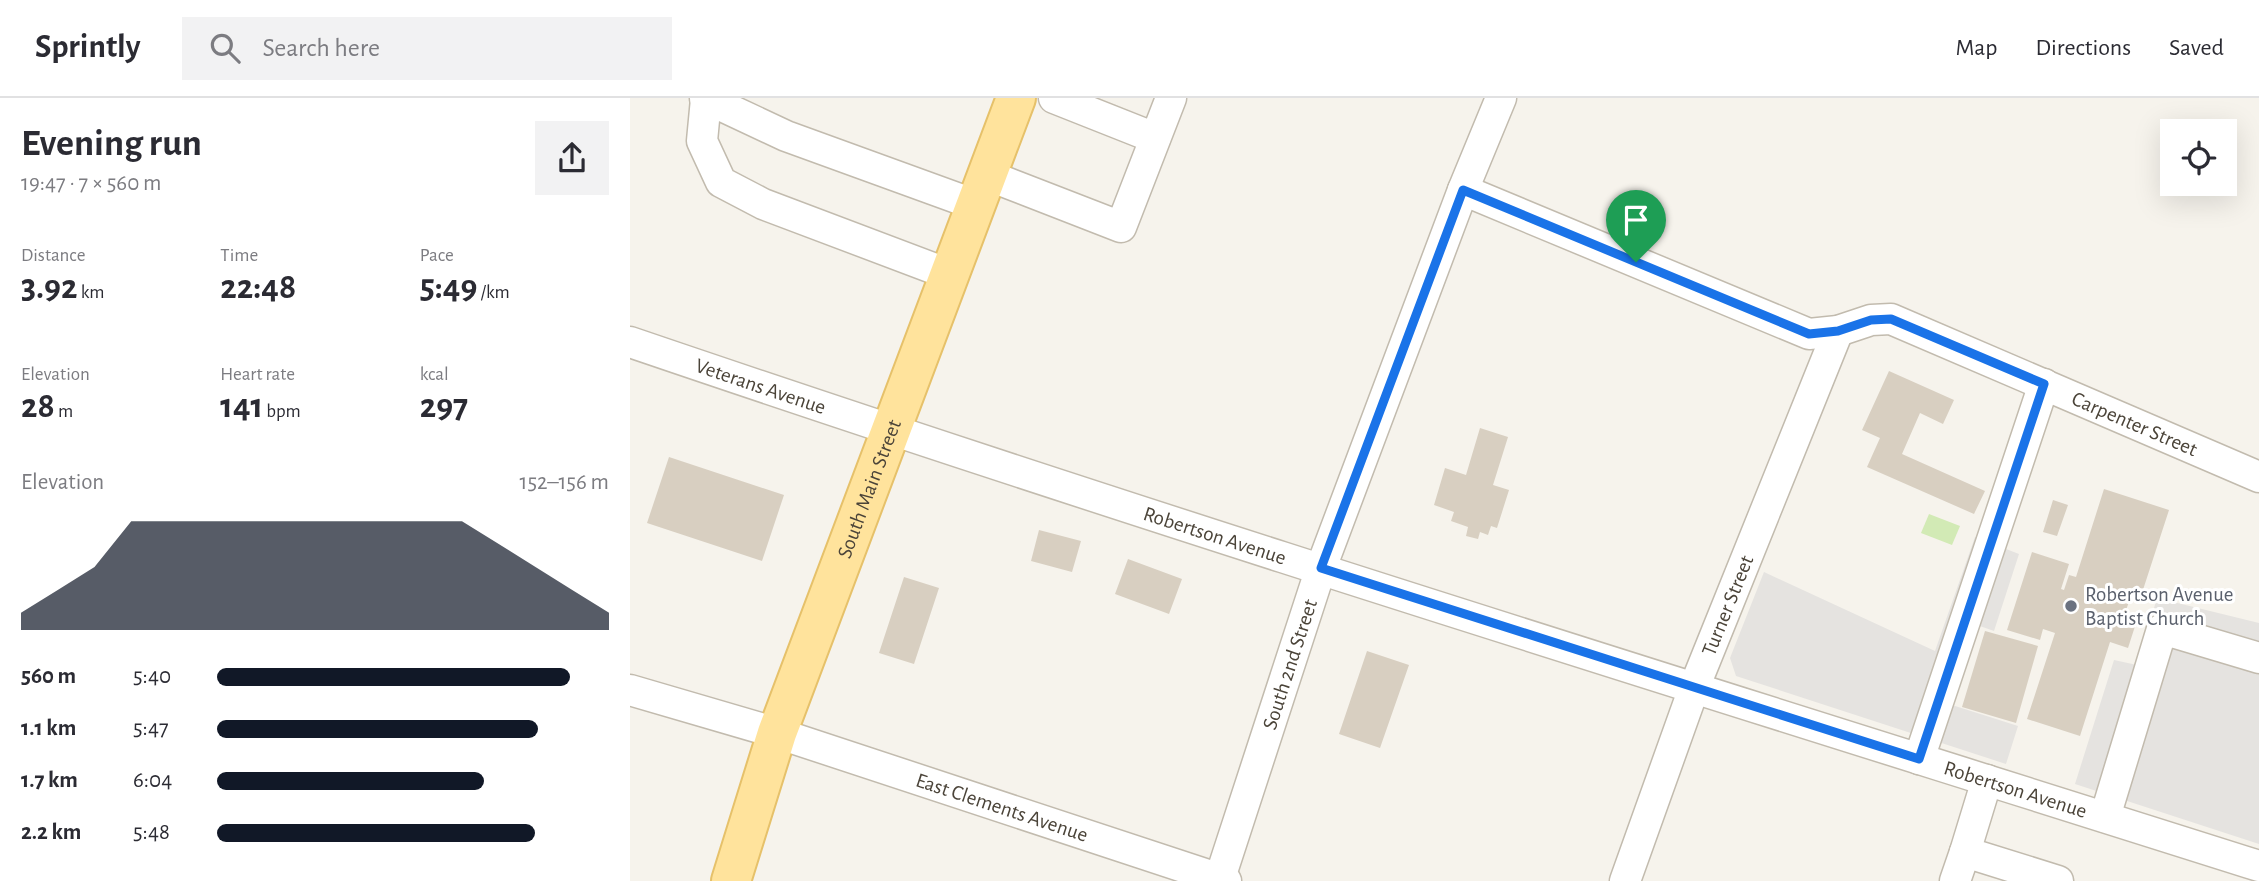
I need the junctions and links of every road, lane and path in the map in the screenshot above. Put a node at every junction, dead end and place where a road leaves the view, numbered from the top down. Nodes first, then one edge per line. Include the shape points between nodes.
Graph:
1 (1016, 98) edge
2 (1054, 98) edge
3 (1171, 98) edge
4 (1501, 98) edge
5 (705, 99) edge
6 (1155, 138) junction
7 (982, 190) junction
8 (1463, 190) junction
9 (951, 275) junction
10 (1838, 331) junction
11 (630, 342) edge
12 (2044, 384) junction
13 (892, 431) junction
14 (2259, 477) edge
15 (1321, 568) junction
16 (2259, 659) edge
17 (1694, 688) junction
18 (630, 690) edge
19 (777, 733) junction
20 (1919, 759) junction
21 (1987, 780) junction
22 (2105, 817) junction
23 (1965, 852) junction
24 (2259, 866) edge
25 (1222, 880) edge
26 (731, 881) edge
27 (1625, 881) edge
28 (1955, 881) edge
29 (2058, 881) edge

1 - 7 main road, South Main Street
2 - 6 street
3 - 6 street
4 - 8 street, South 2nd Street
5 - 7 street via 786,136
5 - 9 street via 702,141 721,182 763,204
6 - 7 street via 1121,227
7 - 9 main road, South Main Street
8 - 10 street, Carpenter Street via 1809,334
8 - 15 street, South 2nd Street
9 - 13 main road, South Main Street
10 - 12 street, Carpenter Street via 1891,319
10 - 17 street, Turner Street
11 - 13 street, Veterans Avenue
12 - 14 street, Carpenter Street
12 - 20 street
13 - 15 street, Robertson Avenue
13 - 19 main road, South Main Street
15 - 17 street, Robertson Avenue
15 - 25 street, South 2nd Street
16 - 22 street via 2162,629
17 - 20 street, Robertson Avenue
17 - 27 street, Turner Street
18 - 19 street, East Clements Avenue
19 - 25 street, East Clements Avenue
19 - 26 main road, South Main Street
20 - 21 street, Robertson Avenue
21 - 22 street, Robertson Avenue
21 - 23 street
22 - 24 street, Robertson Avenue
23 - 28 street
23 - 29 street

